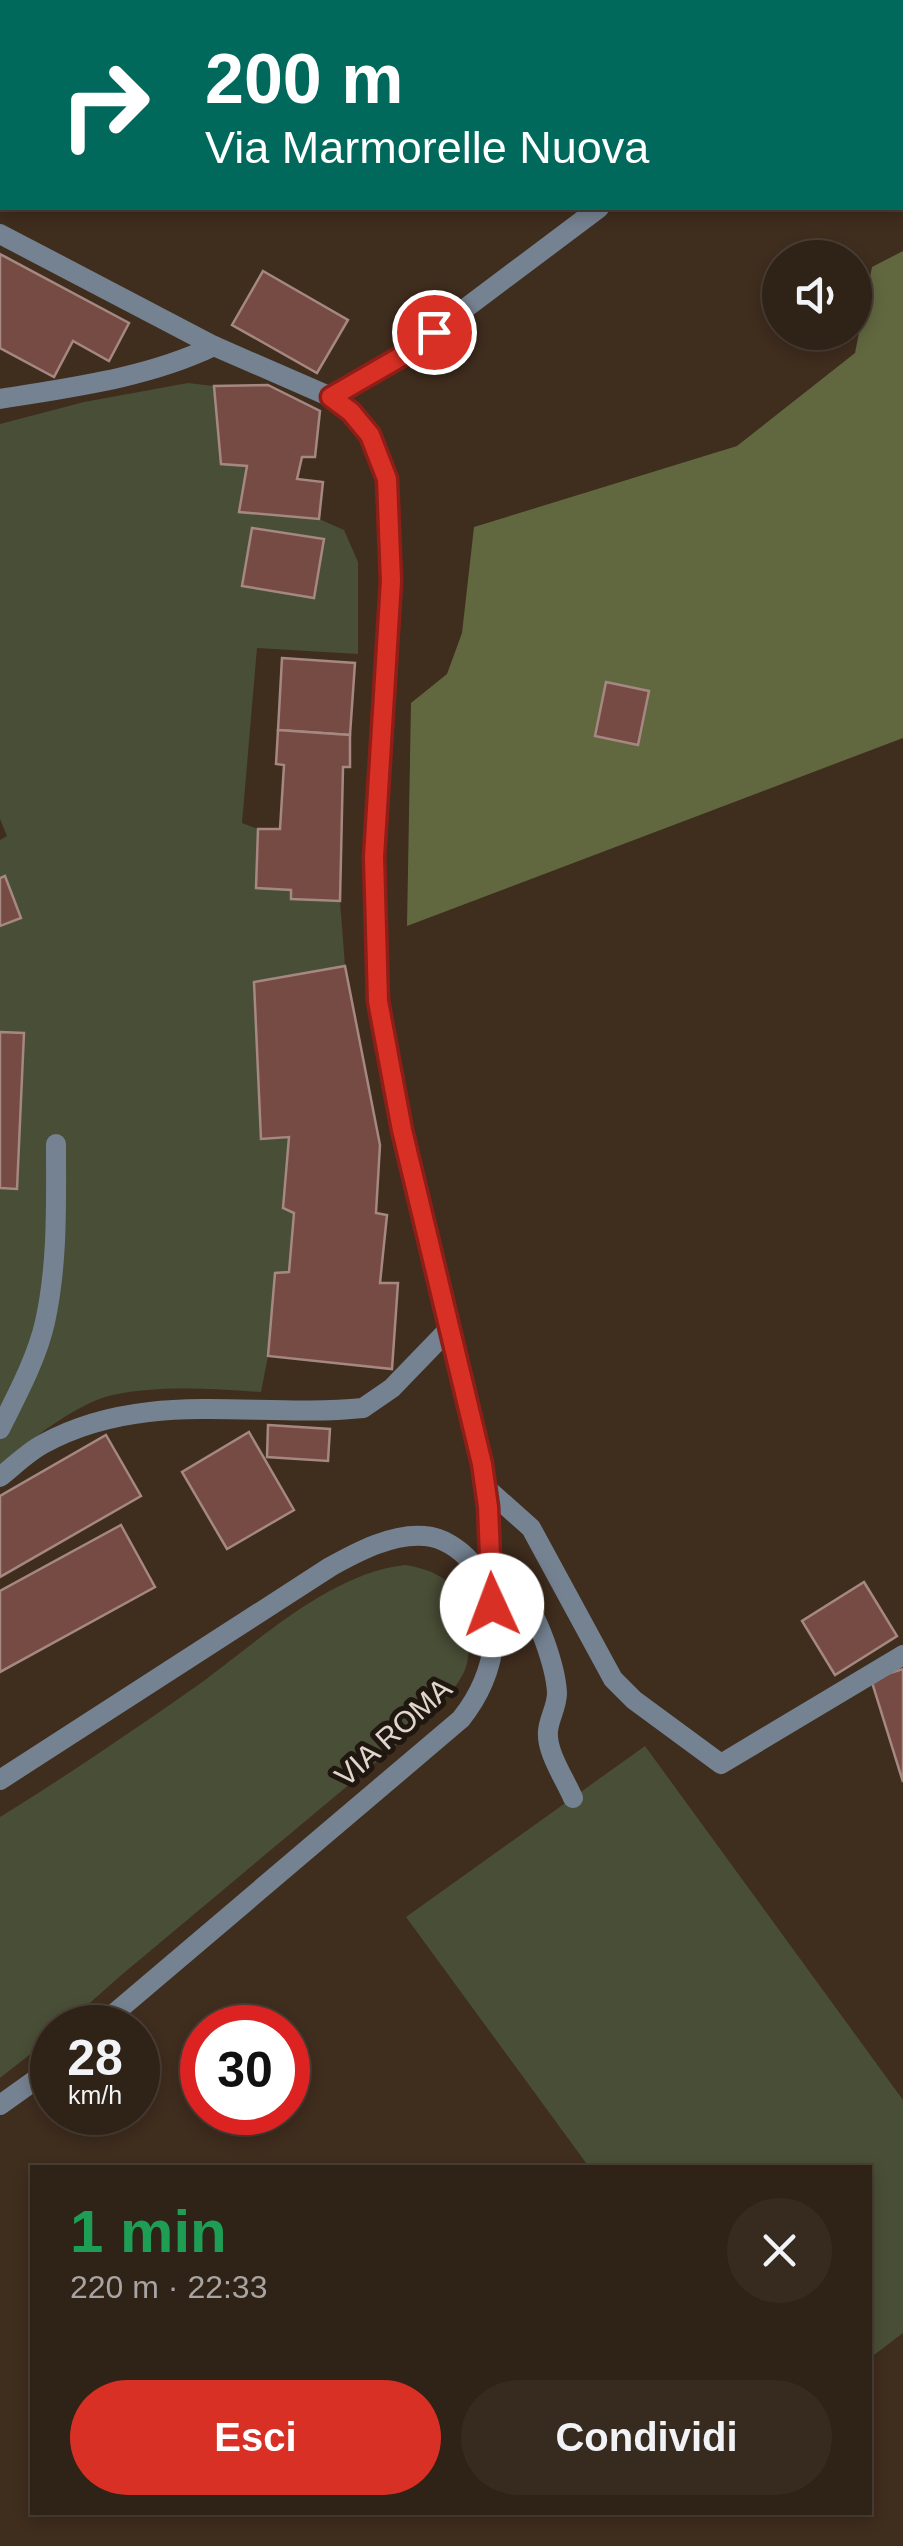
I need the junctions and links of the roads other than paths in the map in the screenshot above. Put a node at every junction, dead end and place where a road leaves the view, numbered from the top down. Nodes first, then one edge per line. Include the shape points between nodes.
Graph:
1 (596, 210) edge
2 (0, 234) edge
3 (214, 346) junction
4 (331, 397) junction
5 (0, 399) edge
6 (56, 1144) dead end
7 (448, 1330) junction
8 (0, 1429) edge
9 (0, 1477) edge
10 (485, 1487) junction
11 (490, 1589) junction
12 (903, 1655) edge
13 (0, 1780) edge
14 (573, 1798) dead end
15 (124, 2005) edge
16 (30, 2084) edge
17 (0, 2105) edge

1 - 4 street via 402,356
2 - 3 street
3 - 4 street
3 - 5 street via 135,375
4 - 7 street, VIA ROMA via 370,435 389,492 391,581 374,857 378,1001
6 - 8 street via 56,1239 44,1324
7 - 9 street via 363,1408 138,1411 41,1444
7 - 10 street, VIA ROMA
10 - 11 street, VIA ROMA
10 - 12 street via 531,1528 613,1679 721,1764
11 - 13 street via 465,1556 435,1537 412,1535 365,1549
11 - 14 street via 522,1600 539,1629 557,1692 550,1746
11 - 15 street, VIA ROMA via 489,1669 461,1719
16 - 17 street

